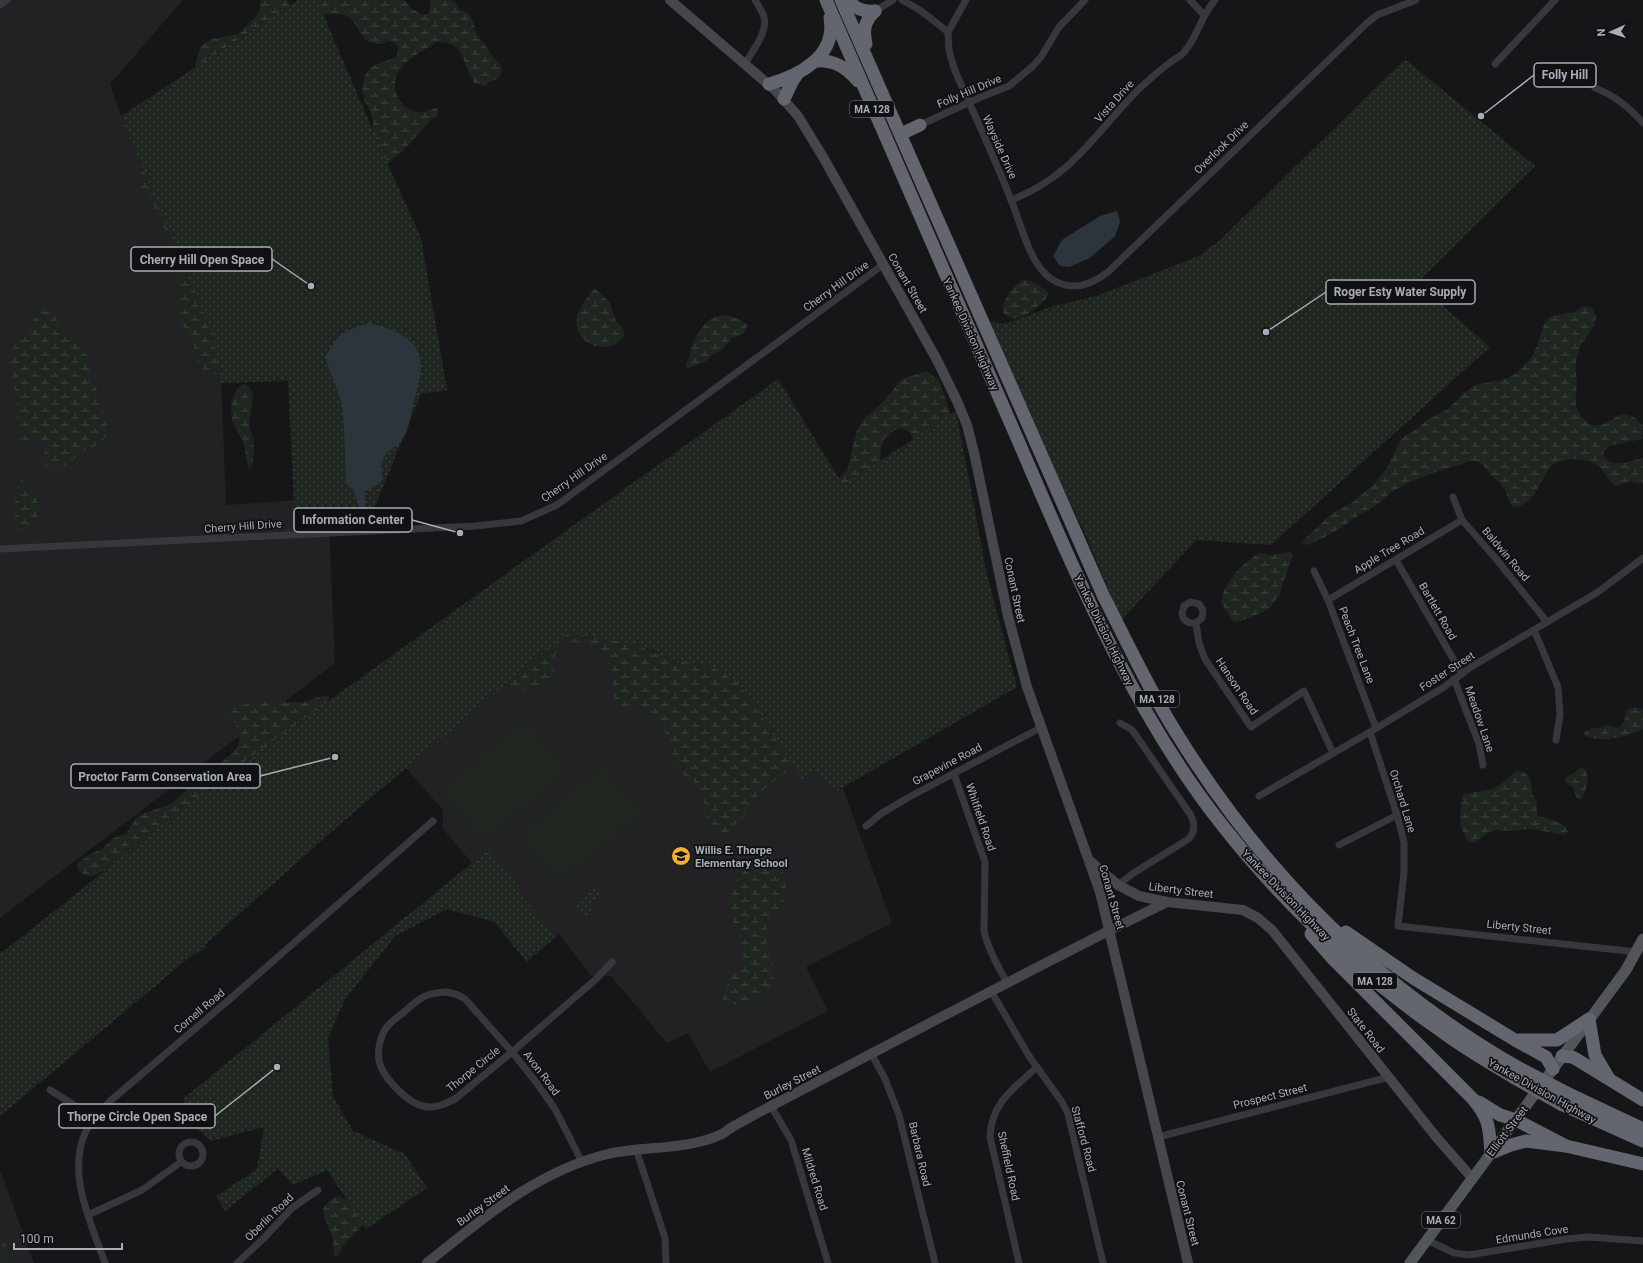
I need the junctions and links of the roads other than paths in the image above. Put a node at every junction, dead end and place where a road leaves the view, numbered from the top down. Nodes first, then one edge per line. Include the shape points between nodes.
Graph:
1 (7, 0) edge
2 (670, 0) edge
3 (755, 0) edge
4 (841, 0) edge
5 (848, 0) edge
6 (893, 0) edge
7 (902, 0) edge
8 (966, 0) edge
9 (1086, 0) edge
10 (1190, 0) edge
11 (1215, 0) edge
12 (1416, 0) edge
13 (1555, 0) edge
14 (827, 2) edge
15 (0, 5) edge
16 (875, 11) junction
17 (1204, 15) junction
18 (948, 32) junction
19 (815, 61) junction
20 (744, 64) junction
21 (1495, 64) dead end
22 (871, 65) junction
23 (798, 73) junction
24 (768, 84) junction
25 (863, 88) junction
26 (1595, 88) dead end
27 (784, 99) junction
28 (968, 102) junction
29 (1643, 123) edge
30 (920, 125) joint
31 (901, 134) junction
32 (1011, 200) junction
33 (884, 264) junction
34 (1040, 268) joint
35 (1453, 497) dead end
36 (1462, 520) junction
37 (0, 549) edge
38 (1643, 558) edge
39 (1396, 560) junction
40 (1314, 571) dead end
41 (1328, 600) junction
42 (1547, 622) junction
43 (1196, 623) dead end
44 (1534, 630) junction
45 (1462, 674) junction
46 (1454, 679) junction
47 (1120, 722) dead end
48 (1042, 727) junction
49 (1373, 730) junction
50 (1556, 740) dead end
51 (1333, 753) junction
52 (1483, 765) dead end
53 (954, 774) junction
54 (1259, 796) dead end
55 (1397, 815) junction
56 (433, 821) dead end
57 (866, 826) dead end
58 (1255, 845) junction
59 (1339, 845) dead end
60 (1090, 861) junction
61 (1254, 864) junction
62 (1118, 885) junction
63 (1167, 902) junction
64 (1234, 908) joint
65 (1398, 926) joint
66 (1109, 930) junction
67 (1643, 939) edge
68 (1637, 952) junction
69 (612, 962) dead end
70 (1008, 982) junction
71 (991, 991) junction
72 (1589, 1019) junction
73 (1515, 1040) junction
74 (512, 1052) junction
75 (872, 1055) junction
76 (1562, 1056) junction
77 (1037, 1067) junction
78 (1553, 1069) junction
79 (1515, 1072) junction
80 (1389, 1077) junction
81 (1608, 1077) junction
82 (50, 1090) dead end
83 (1473, 1099) junction
84 (1564, 1099) junction
85 (1643, 1100) edge
86 (771, 1106) junction
87 (95, 1118) junction
88 (1516, 1120) junction
89 (1643, 1129) edge
90 (1158, 1137) junction
91 (1643, 1141) edge
92 (1566, 1146) junction
93 (636, 1149) junction
94 (1491, 1153) junction
95 (182, 1162) dead end
96 (582, 1162) junction
97 (1643, 1164) edge
98 (1472, 1178) junction
99 (318, 1190) dead end
100 (88, 1215) junction
101 (1427, 1240) junction
102 (1643, 1241) edge
103 (105, 1263) edge
104 (237, 1263) edge
105 (426, 1263) edge
106 (666, 1263) edge
107 (828, 1263) edge
108 (935, 1263) edge
109 (1019, 1263) edge
110 (1103, 1263) edge
111 (1188, 1263) edge
112 (1410, 1263) edge

1 - 15 street
2 - 20 main road, Conant Street
3 - 20 street via 764,17 764,25 762,34
4 - 22 highway, Yankee Division Highway / MA 128
5 - 16 highway via 861,10
6 - 16 street
7 - 18 street via 920,10
8 - 18 street
9 - 28 street, Folly Hill Drive via 1059,27 1041,57 1024,74 1009,86
10 - 17 street
11 - 17 street, Vista Drive
12 - 34 street, Overlook Drive via 1377,15 1367,23 1098,280 1073,287 1062,285 1049,278
13 - 21 street
14 - 19 highway via 831,22 830,41
14 - 25 highway, Yankee Division Highway / MA 128
16 - 22 highway via 868,17 864,29
17 - 32 street, Vista Drive via 1192,41 1183,53 1141,87 1062,172 1042,186
18 - 28 street, Wayside Drive via 951,60
19 - 23 highway
19 - 25 highway via 828,61 842,66
20 - 24 main road, Conant Street
22 - 31 highway, Yankee Division Highway / MA 128
23 - 24 highway
23 - 27 highway
24 - 27 main road, Conant Street
25 - 61 highway, Yankee Division Highway / MA 128 via 1107,639 1173,757 1220,824
26 - 29 street via 1609,93
27 - 33 main road, Conant Street via 811,136
28 - 30 street, Folly Hill Drive
28 - 32 street, Wayside Drive
30 - 31 highway
31 - 58 highway, Yankee Division Highway / MA 128 via 1106,602 1177,734
32 - 34 street, Wayside Drive via 1031,252
33 - 37 street, Cherry Hill Drive via 557,505 521,521 475,526
33 - 48 main road, Conant Street via 937,360 967,425 1015,646
35 - 36 street, Baldwin Road
36 - 39 street, Apple Tree Road
36 - 42 street, Baldwin Road
38 - 42 street, Foster Street via 1606,586
39 - 41 street, Apple Tree Road
39 - 45 street, Bartlett Road
40 - 41 street, Peach Tree Lane
41 - 49 street, Peach Tree Lane
42 - 44 street, Foster Street
43 - 51 street, Hanson Road via 1205,659 1251,727 1304,691
44 - 45 street, Foster Street
44 - 50 street via 1558,687 1560,715
45 - 46 street, Foster Street
46 - 49 street, Foster Street
46 - 52 street, Meadow Lane
47 - 62 street via 1135,734 1190,814 1194,824 1191,837
48 - 53 street, Grapevine Road
48 - 60 main road, Conant Street
49 - 51 street, Foster Street
49 - 55 street, Orchard Lane
51 - 54 street, Foster Street
53 - 57 street, Grapevine Road via 882,813
53 - 70 street, Whitfield Road via 985,862 986,939
55 - 59 street
55 - 65 street, Orchard Lane via 1402,829 1404,856
56 - 87 street, Cornell Road via 109,1102
58 - 73 highway via 1342,929 1413,978
58 - 79 highway, Yankee Division Highway / MA 128 via 1313,910 1376,969
60 - 62 main road, Liberty Street
60 - 66 main road, Conant Street
61 - 79 highway, Yankee Division Highway / MA 128 via 1311,923 1401,1002 1441,1031
61 - 83 highway via 1274,893 1333,959
62 - 63 main road, Liberty Street via 1139,896
63 - 64 main road, Liberty Street
63 - 66 main road, Burley Street
64 - 80 main road, State Road via 1252,913 1272,930
65 - 68 street, Liberty Street
66 - 70 main road, Burley Street
66 - 90 main road, Conant Street
67 - 68 main road, Elliott Street / MA 62
68 - 72 main road, Elliott Street / MA 62
69 - 74 street, Avon Road via 595,980
70 - 71 main road, Burley Street
71 - 75 main road, Burley Street
71 - 77 street, Stafford Road
72 - 73 highway via 1557,1040
72 - 76 main road, Elliott Street / MA 62
72 - 81 highway via 1595,1055
73 - 78 highway via 1546,1057
74 - 74 street, Thorpe Circle via 465,999 447,992 428,994 419,999 386,1028 379,1047 381,1067 391,1082 414,1103 434,1107 455,1099
74 - 96 street, Avon Road via 555,1109
75 - 86 main road, Burley Street
75 - 108 street, Barbara Road via 885,1079 899,1115
76 - 78 main road, Elliott Street / MA 62
76 - 81 highway via 1572,1057
77 - 109 street, Sheffield Road via 1001,1100 990,1127 990,1137
77 - 110 street, Stafford Road via 1068,1114
78 - 88 main road, Elliott Street / MA 62
79 - 84 highway, Yankee Division Highway / MA 128, bridge
80 - 90 street, Prospect Street
80 - 98 main road, State Road
81 - 85 highway
82 - 87 street
83 - 88 highway via 1500,1115
83 - 94 highway via 1488,1121
84 - 89 highway, Yankee Division Highway / MA 128
84 - 91 highway, Yankee Division Highway / MA 128
86 - 93 main road, Burley Street via 722,1134 701,1141
86 - 107 street, Mildred Road via 791,1140
87 - 100 street, Cornell Road via 86,1131 81,1145 79,1176
88 - 92 highway
88 - 94 main road, Elliott Street / MA 62
90 - 111 main road, Conant Street
92 - 94 highway via 1526,1141 1511,1144
92 - 97 highway
93 - 96 main road, Burley Street
93 - 106 street via 665,1238
94 - 98 main road, Elliott Street / MA 62
95 - 100 street via 142,1190
96 - 105 main road, Burley Street via 531,1185
98 - 101 main road, Elliott Street / MA 62
99 - 104 street, Oberlin Road via 292,1208 263,1240
100 - 103 street, Cornell Road
101 - 102 street, Edmunds Cove via 1454,1253 1469,1254 1588,1237
101 - 112 main road, Elliott Street / MA 62

